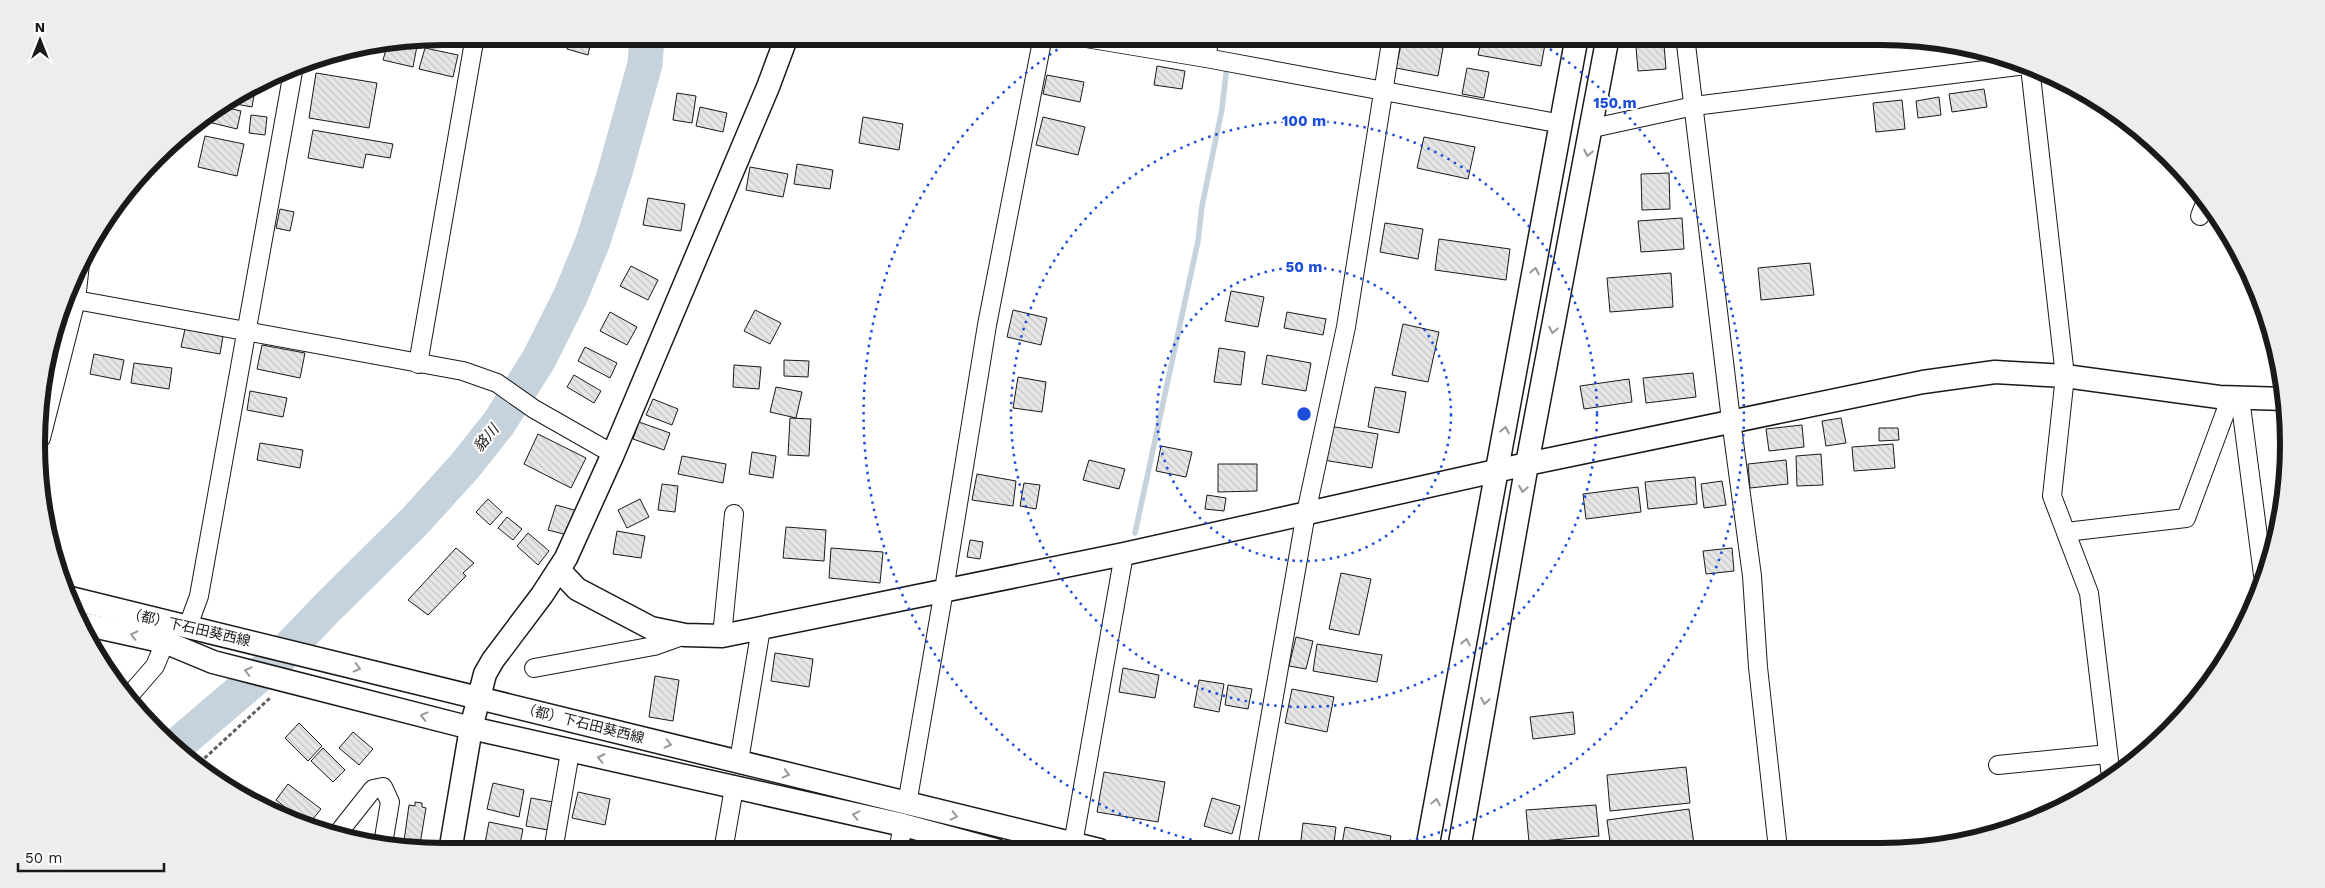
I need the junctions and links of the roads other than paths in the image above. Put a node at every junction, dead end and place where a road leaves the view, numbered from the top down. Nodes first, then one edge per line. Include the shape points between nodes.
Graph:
1 (472, 45) edge
2 (784, 45) edge
3 (1041, 45) edge
4 (1128, 45) edge
5 (1208, 45) edge
6 (1390, 45) edge
7 (1575, 45) edge
8 (1607, 45) edge
9 (1686, 45) edge
10 (1206, 58) junction
11 (2011, 67) edge
12 (293, 74) edge
13 (2031, 74) edge
14 (1383, 90) junction
15 (1694, 106) junction
16 (1562, 124) junction
17 (1593, 128) junction
18 (78, 286) edge
19 (76, 300) junction
20 (248, 331) junction
21 (418, 364) junction
22 (2065, 376) junction
23 (2236, 398) junction
24 (2278, 399) edge
25 (46, 418) edge
26 (1731, 420) junction
27 (612, 454) junction
28 (1528, 464) junction
29 (1498, 471) junction
30 (1306, 512) junction
31 (734, 514) dead end
32 (2066, 532) junction
33 (1124, 554) junction
34 (2261, 564) edge
35 (559, 570) junction
36 (944, 590) junction
37 (76, 599) edge
38 (89, 625) edge
39 (188, 626) junction
40 (760, 628) junction
41 (685, 635) junction
42 (722, 636) junction
43 (165, 642) junction
44 (534, 668) dead end
45 (132, 693) edge
46 (478, 697) junction
47 (471, 728) junction
48 (570, 752) junction
49 (2108, 754) junction
50 (739, 761) junction
51 (1998, 765) dead end
52 (2110, 771) edge
53 (734, 788) junction
54 (905, 815) junction
55 (341, 829) edge
56 (383, 838) edge
57 (452, 843) edge
58 (555, 843) edge
59 (724, 843) edge
60 (900, 843) edge
61 (978, 843) edge
62 (1068, 843) edge
63 (1074, 843) edge
64 (1248, 843) edge
65 (1427, 843) edge
66 (1460, 843) edge
67 (1777, 843) edge

1 - 21 street
2 - 27 street
3 - 36 street via 987,326
4 - 10 street
5 - 10 street
6 - 14 street
7 - 16 street
8 - 17 street
9 - 15 street
10 - 14 street
11 - 15 street
12 - 20 street
13 - 22 street
14 - 16 street
14 - 30 street via 1346,327
15 - 17 street
15 - 26 street
29 -> 16 street
17 -> 28 street
18 - 19 street
19 - 20 street
19 - 25 street
20 - 21 street
20 - 39 street via 199,596
21 - 27 street via 464,371 497,383 534,409
22 - 23 street
22 - 26 street via 1995,372 1941,379
22 - 32 street via 2052,496
23 - 24 street
23 - 32 street via 2186,518
23 - 34 street
26 - 28 street
26 - 67 street via 1752,576 1758,668
27 - 35 street
28 - 29 street
28 -> 66 street
29 - 30 street
65 -> 29 street
30 - 33 street
30 - 64 street
31 - 42 street
32 - 49 street via 2089,593
33 - 36 street
33 - 63 street
35 - 41 street via 577,589 626,616 651,628
35 - 46 street via 493,660
36 - 40 street
36 - 54 street
37 - 39 street, （都）下石田葵西線
43 -> 38 street, （都）下石田葵西線
39 -> 46 street, （都）下石田葵西線
40 - 42 street
40 - 50 street
41 - 42 street
41 - 44 street via 654,646
43 - 45 street via 154,666
47 -> 43 street, （都）下石田葵西線 via 279,687
46 - 47 street
46 -> 50 street, （都）下石田葵西線
47 - 48 street, （都）下石田葵西線
47 - 57 street
53 -> 48 street, （都）下石田葵西線
48 - 58 street
49 - 51 street
49 - 52 street
50 -> 54 street, （都）下石田葵西線
54 -> 53 street, （都）下石田葵西線
53 - 59 street
54 - 60 street
54 - 61 street, （都）下石田葵西線
54 -> 62 street, （都）下石田葵西線
55 - 56 street via 373,789 383,787 390,802

